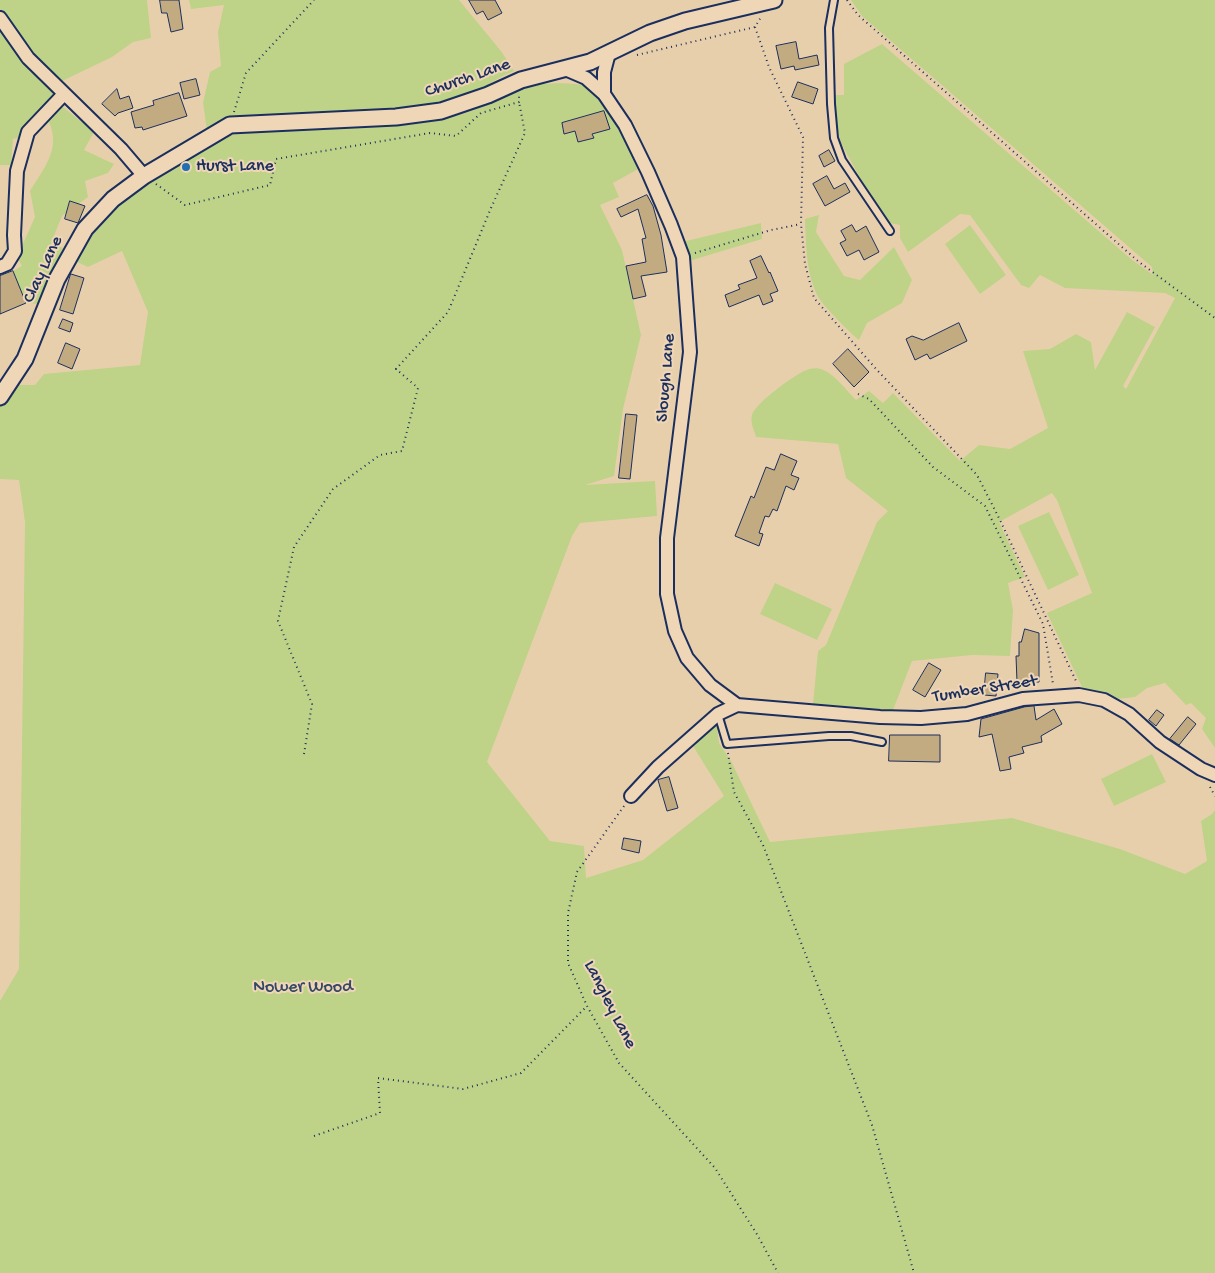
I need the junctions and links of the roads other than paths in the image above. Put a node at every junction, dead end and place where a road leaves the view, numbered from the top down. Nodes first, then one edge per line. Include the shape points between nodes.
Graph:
1 (774, 0) edge
2 (834, 0) edge
3 (0, 18) edge
4 (609, 53) junction
5 (565, 69) junction
6 (64, 94) junction
7 (604, 94) junction
8 (144, 176) junction
9 (890, 230) dead end
10 (0, 266) edge
11 (0, 396) edge
12 (718, 691) junction
13 (737, 705) junction
14 (718, 714) junction
15 (882, 742) dead end
16 (1215, 775) edge
17 (632, 796) road end

1 - 4 street, Church Lane via 685,21
2 - 9 lane via 829,28 834,138 842,160
3 - 6 street via 28,58
4 - 5 street, Church Lane
4 - 7 street via 604,72
5 - 7 street, Slough Lane via 586,78
5 - 8 street, Church Lane via 521,80 441,111 396,118 230,125
6 - 8 street
6 - 10 street via 28,132 16,171 15,251 7,264
7 - 12 street, Slough Lane via 625,125 684,257 690,352 667,538 667,594 675,631 687,658
8 - 11 street, Clay Lane via 113,199 85,229 57,279 25,359
12 - 13 street, Slough Lane
12 - 14 street
13 - 14 street
13 - 16 street, Tumber Street via 921,718 967,714 1023,698 1079,695 1104,700 1128,714 1160,742
14 - 15 lane via 727,744 829,736
14 - 17 street via 658,767

